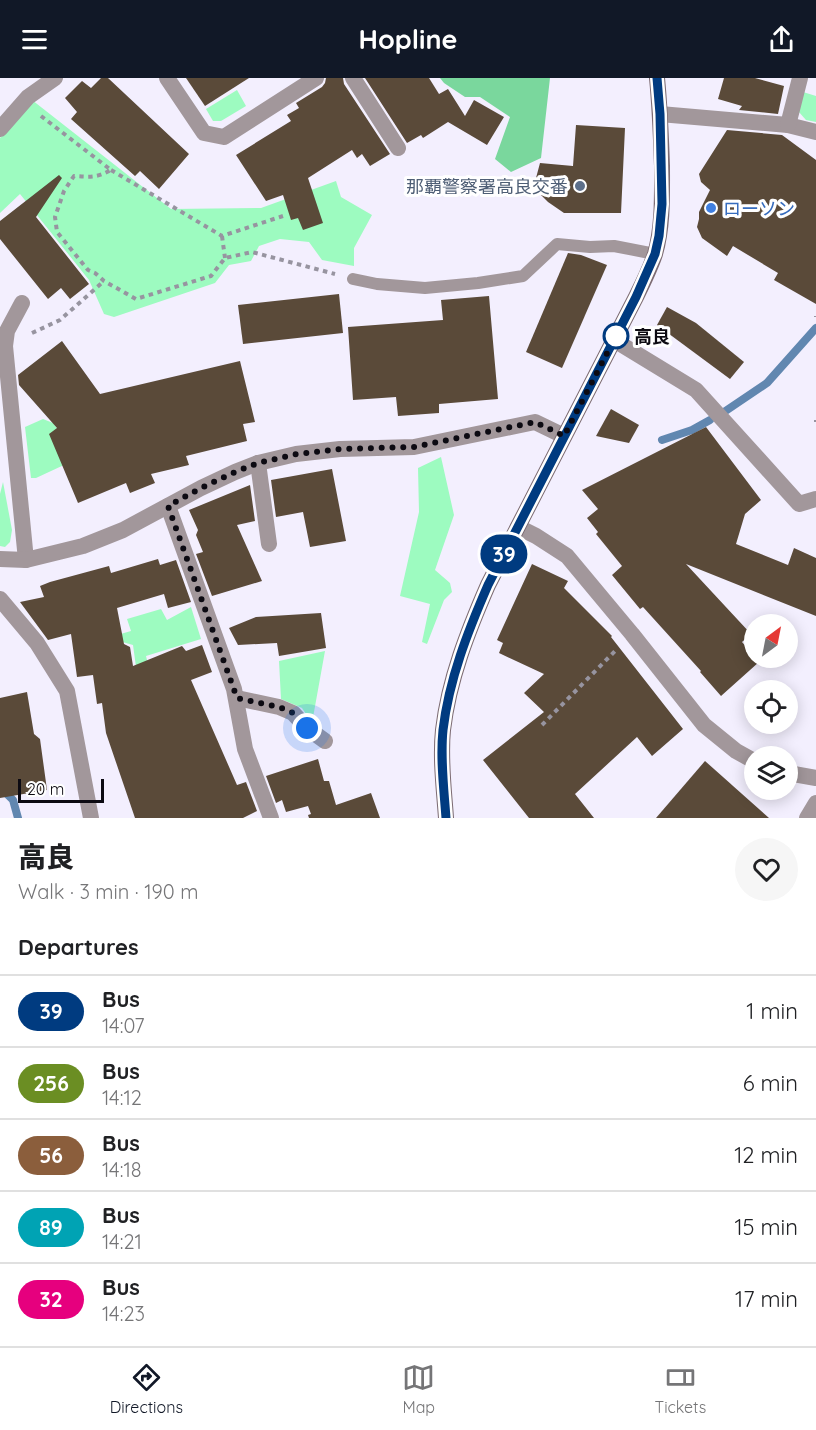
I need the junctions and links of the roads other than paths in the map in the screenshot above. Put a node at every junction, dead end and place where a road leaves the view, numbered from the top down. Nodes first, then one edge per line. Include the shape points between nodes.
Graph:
1 (55, 78) edge
2 (167, 78) edge
3 (316, 78) edge
4 (352, 78) edge
5 (657, 78) edge
6 (800, 78) edge
7 (660, 114) junction
8 (788, 125) junction
9 (0, 129) edge
10 (816, 132) edge
11 (398, 148) dead end
12 (655, 254) junction
13 (353, 279) road end
14 (22, 303) dead end
15 (614, 340) junction
16 (564, 436) junction
17 (258, 463) junction
18 (816, 500) edge
19 (168, 506) junction
20 (518, 527) junction
21 (269, 544) dead end
22 (0, 559) edge
23 (26, 560) junction
24 (0, 599) edge
25 (237, 698) junction
26 (325, 741) dead end
27 (744, 755) edge
28 (798, 775) edge
29 (816, 778) edge
30 (816, 803) edge
31 (91, 818) edge
32 (271, 818) edge
33 (446, 818) edge
34 (807, 818) edge

1 - 9 street via 28,97
2 - 3 street via 204,133 224,137
4 - 11 street
5 - 7 main road
6 - 8 street
7 - 8 street
7 - 12 main road via 662,204
8 - 10 street
12 - 13 lane via 614,246 557,244 523,276 425,288
12 - 15 main road
14 - 23 street via 6,331 5,346
15 - 16 main road
15 - 18 street via 696,390 799,504
16 - 17 street via 535,422 414,447 340,449
16 - 20 main road
17 - 19 street
17 - 21 street
19 - 23 street via 83,546
19 - 25 street
20 - 27 street via 567,556 704,725
20 - 33 main road via 471,624 449,694 443,731
22 - 23 street
24 - 31 street via 37,643 68,691
25 - 26 street via 293,713
25 - 32 street via 245,749
28 - 29 street
30 - 34 street

